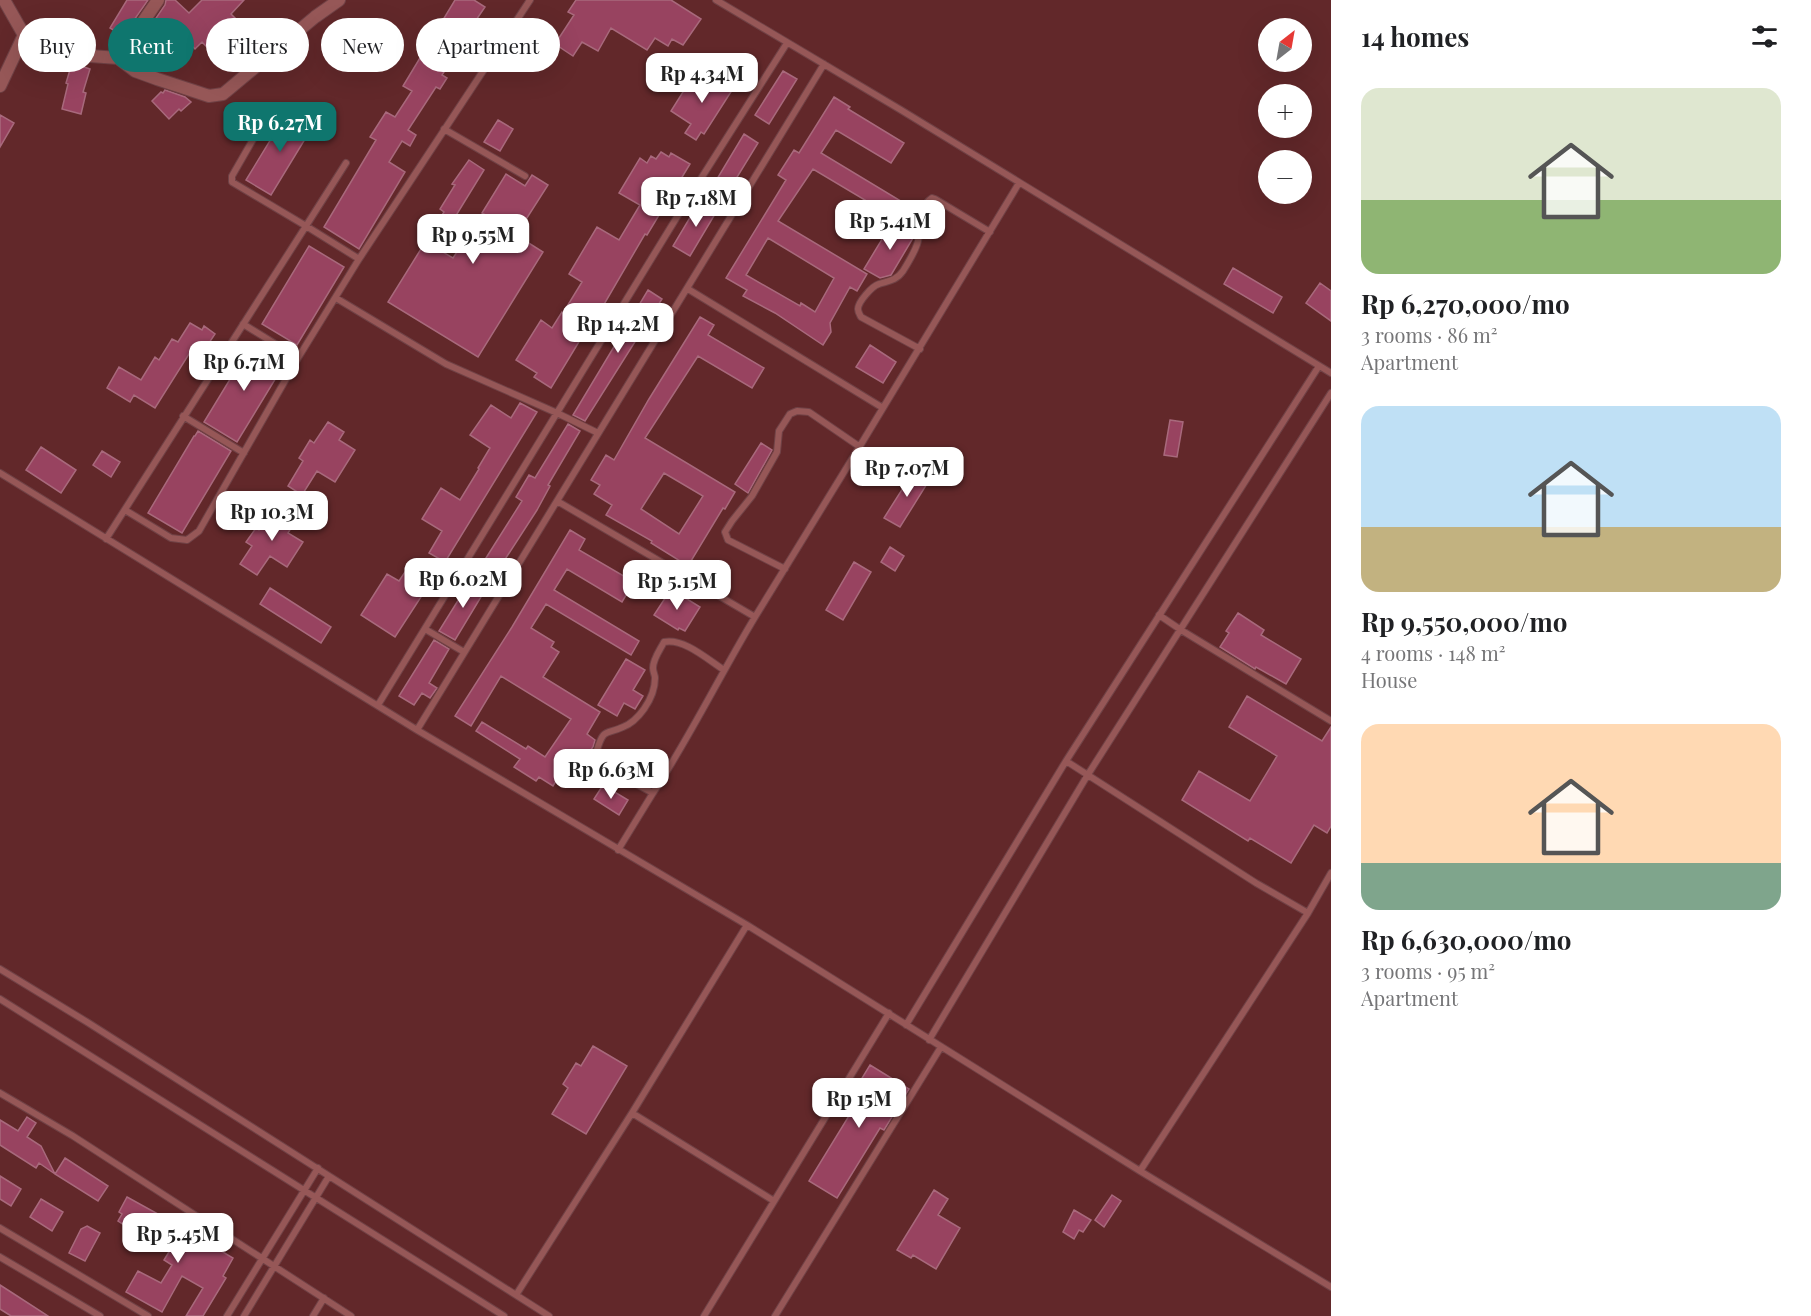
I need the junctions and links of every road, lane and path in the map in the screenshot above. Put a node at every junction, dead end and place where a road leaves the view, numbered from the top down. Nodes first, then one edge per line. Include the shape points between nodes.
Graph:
1 (4, 0) edge
2 (158, 0) edge
3 (339, 0) edge
4 (530, 0) edge
5 (716, 0) edge
6 (146, 18) edge
7 (18, 24) edge
8 (787, 42) junction
9 (18, 48) edge
10 (824, 64) junction
11 (138, 72) edge
12 (0, 86) edge
13 (266, 117) dead end
14 (444, 129) junction
15 (346, 163) dead end
16 (525, 177) dead end
17 (1019, 183) junction
18 (306, 226) junction
19 (990, 232) junction
20 (359, 259) junction
21 (687, 289) junction
22 (336, 298) junction
23 (243, 324) junction
24 (920, 349) junction
25 (298, 358) junction
26 (1319, 366) junction
27 (1331, 373) edge
28 (1331, 393) edge
29 (883, 408) junction
30 (557, 413) junction
31 (183, 416) junction
32 (598, 433) junction
33 (860, 447) junction
34 (244, 453) junction
35 (0, 473) edge
36 (557, 501) junction
37 (125, 510) junction
38 (106, 539) junction
39 (464, 566) junction
40 (785, 569) junction
41 (502, 590) junction
42 (1159, 615) junction
43 (755, 617) junction
44 (425, 629) junction
45 (1181, 630) junction
46 (464, 652) junction
47 (724, 670) junction
48 (378, 705) junction
49 (1331, 721) edge
50 (417, 730) junction
51 (1066, 761) junction
52 (1088, 776) junction
53 (653, 793) junction
54 (618, 850) junction
55 (1331, 873) edge
56 (1308, 913) junction
57 (747, 925) junction
58 (0, 969) edge
59 (0, 999) edge
60 (889, 1013) junction
61 (906, 1025) junction
62 (928, 1040) junction
63 (940, 1047) junction
64 (0, 1093) edge
65 (632, 1113) junction
66 (318, 1168) junction
67 (1140, 1171) junction
68 (329, 1176) junction
69 (304, 1191) junction
70 (316, 1198) junction
71 (774, 1201) junction
72 (0, 1228) edge
73 (0, 1257) edge
74 (263, 1258) junction
75 (274, 1267) junction
76 (1331, 1287) edge
77 (516, 1295) junction
78 (324, 1298) junction
79 (100, 1316) edge
80 (148, 1316) edge
81 (227, 1316) edge
82 (244, 1316) edge
83 (313, 1316) edge
84 (351, 1316) edge
85 (504, 1316) edge
86 (549, 1316) edge
87 (704, 1316) edge
88 (775, 1316) edge

1 - 7 street
2 - 6 street
3 - 11 street via 223,94 208,96
4 - 14 lane
5 - 8 lane
8 - 10 lane
8 - 30 lane
9 - 12 street
10 - 17 lane
10 - 21 lane
13 - 18 lane via 232,182
14 - 16 lane
14 - 20 lane
15 - 18 lane
17 - 19 lane
17 - 26 lane
18 - 20 lane
18 - 23 lane
19 - 24 lane
19 - 24 lane via 929,199 919,220 918,243 902,273 870,289 858,306 861,317
20 - 22 lane
21 - 29 lane
21 - 32 lane
22 - 25 lane
22 - 30 lane via 446,364
23 - 25 lane
23 - 31 lane
24 - 29 lane
25 - 34 lane
26 - 27 lane
26 - 42 lane
28 - 45 lane
29 - 33 lane
30 - 32 lane
30 - 39 lane
31 - 34 lane
31 - 37 lane
32 - 36 lane
33 - 40 lane
33 - 40 lane via 808,412 797,411 784,421 777,452 752,496 725,532 728,540
34 - 37 lane via 199,531 187,540 171,538
35 - 38 lane
36 - 41 lane
36 - 43 lane
37 - 38 lane
38 - 48 lane
39 - 41 lane
39 - 44 lane
40 - 43 lane
41 - 46 lane
42 - 45 lane
42 - 51 lane
43 - 47 lane
44 - 46 lane
44 - 48 lane
45 - 49 lane
45 - 52 lane
46 - 50 lane
47 - 53 lane
47 - 53 lane via 687,647 664,642 653,667 654,693 644,709 632,722 608,731 600,739 597,750 601,758
48 - 50 lane
50 - 54 lane
51 - 52 lane
51 - 61 lane
52 - 56 lane
52 - 62 lane
53 - 54 lane
54 - 57 lane
55 - 56 lane
56 - 67 lane
57 - 60 lane
57 - 65 lane
58 - 66 lane
59 - 69 lane
60 - 61 lane
60 - 71 lane
61 - 62 lane
62 - 63 lane
63 - 67 lane
63 - 88 lane
64 - 74 lane
65 - 71 lane
65 - 77 lane
66 - 68 lane
66 - 69 lane
67 - 76 lane
68 - 70 lane
68 - 77 lane
69 - 70 lane
69 - 74 lane
70 - 75 lane
70 - 85 lane
71 - 87 lane
72 - 80 lane
73 - 79 lane
74 - 75 lane
74 - 81 lane
75 - 78 lane
75 - 82 lane
77 - 86 lane
78 - 83 lane
78 - 84 lane

